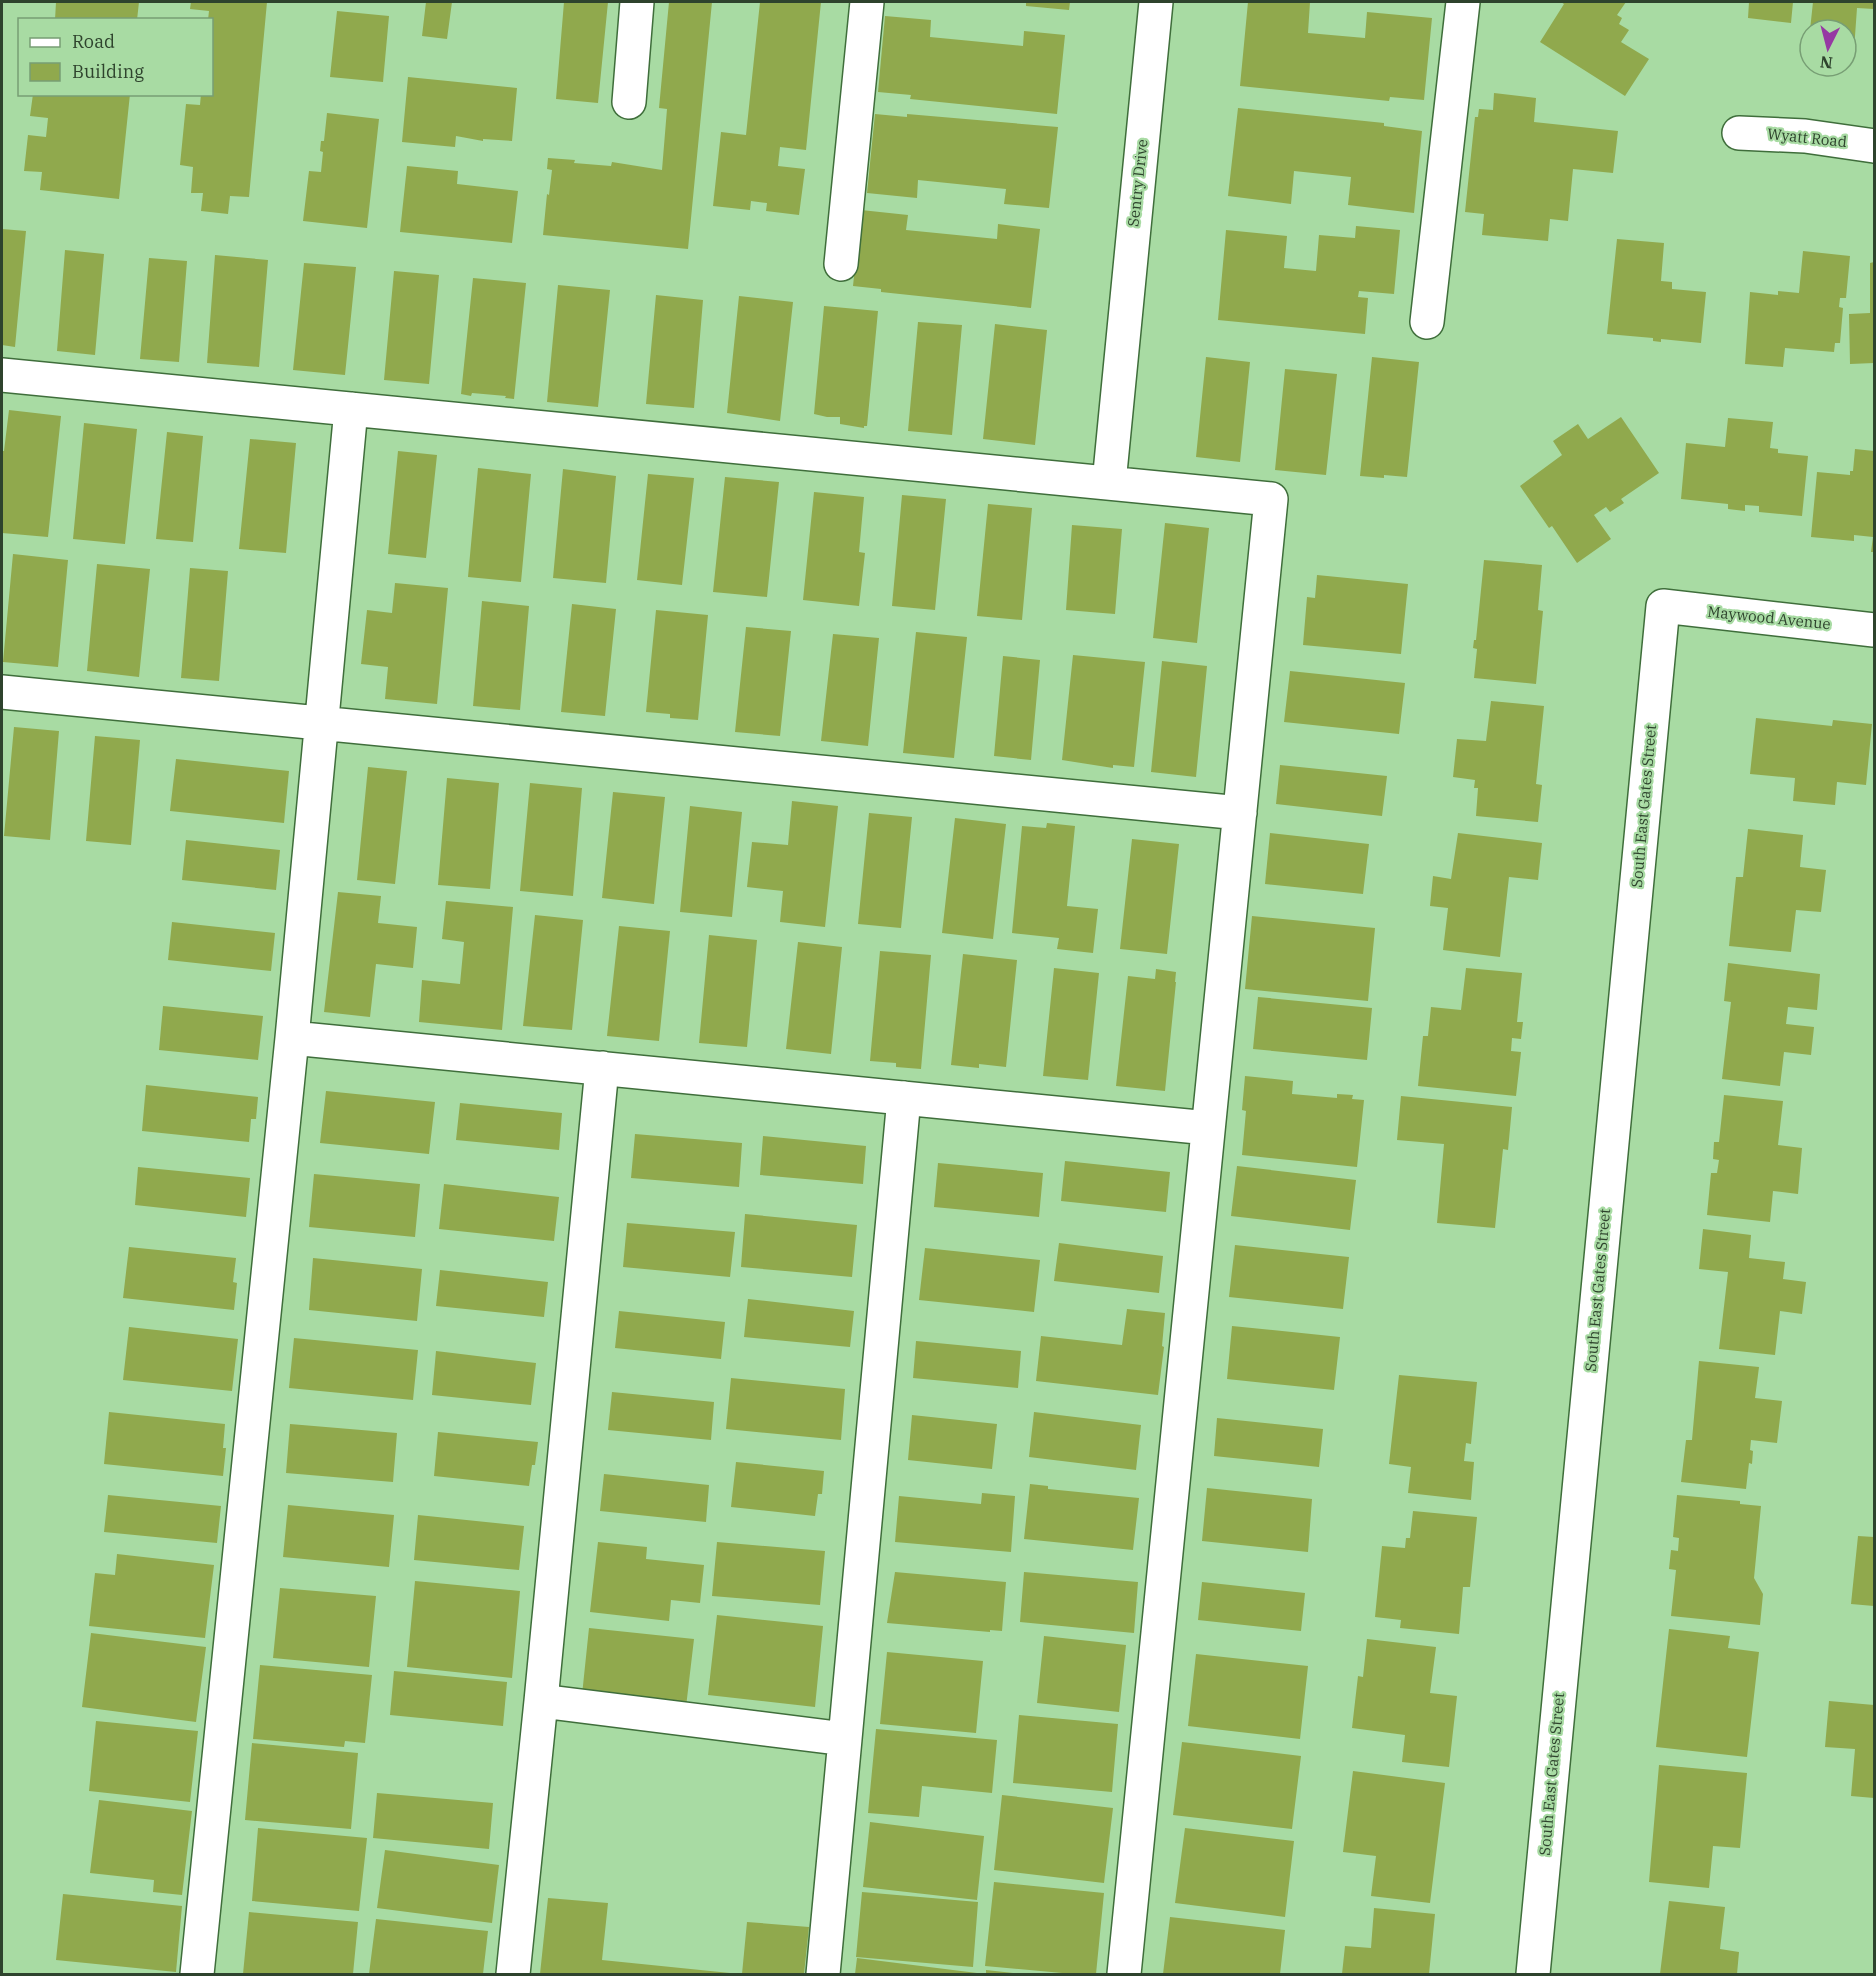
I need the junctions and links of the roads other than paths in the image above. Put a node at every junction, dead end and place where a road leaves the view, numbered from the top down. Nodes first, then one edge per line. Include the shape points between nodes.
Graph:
1 (637, 2) edge
2 (867, 2) edge
3 (1156, 2) edge
4 (1463, 2) edge
5 (629, 102) dead end
6 (1739, 133) dead end
7 (1875, 146) edge
8 (841, 264) dead end
9 (1427, 322) dead end
10 (2, 375) edge
11 (351, 409) junction
12 (1109, 483) junction
13 (1663, 606) joint
14 (1875, 630) edge
15 (2, 692) edge
16 (320, 723) junction
17 (1240, 813) junction
18 (292, 1038) junction
19 (603, 1068) junction
20 (904, 1098) junction
21 (1208, 1128) junction
22 (541, 1701) junction
23 (845, 1738) junction
24 (197, 1974) edge
25 (513, 1974) edge
26 (823, 1974) edge
27 (1124, 1974) edge
28 (1533, 1974) edge

1 - 5 street
2 - 8 street
3 - 12 street, Sentry Drive
4 - 9 street
6 - 7 street, Wyatt Road via 1805,136
10 - 11 street
11 - 12 street
11 - 16 street
12 - 17 street via 1271,499
13 - 14 street, Maywood Avenue
13 - 28 street, South East Gates Street
15 - 16 street
16 - 17 street
16 - 18 street
17 - 21 street
18 - 19 street
18 - 24 street
19 - 20 street
19 - 22 street
20 - 21 street
20 - 23 street
21 - 27 street
22 - 23 street
22 - 25 street
23 - 26 street

